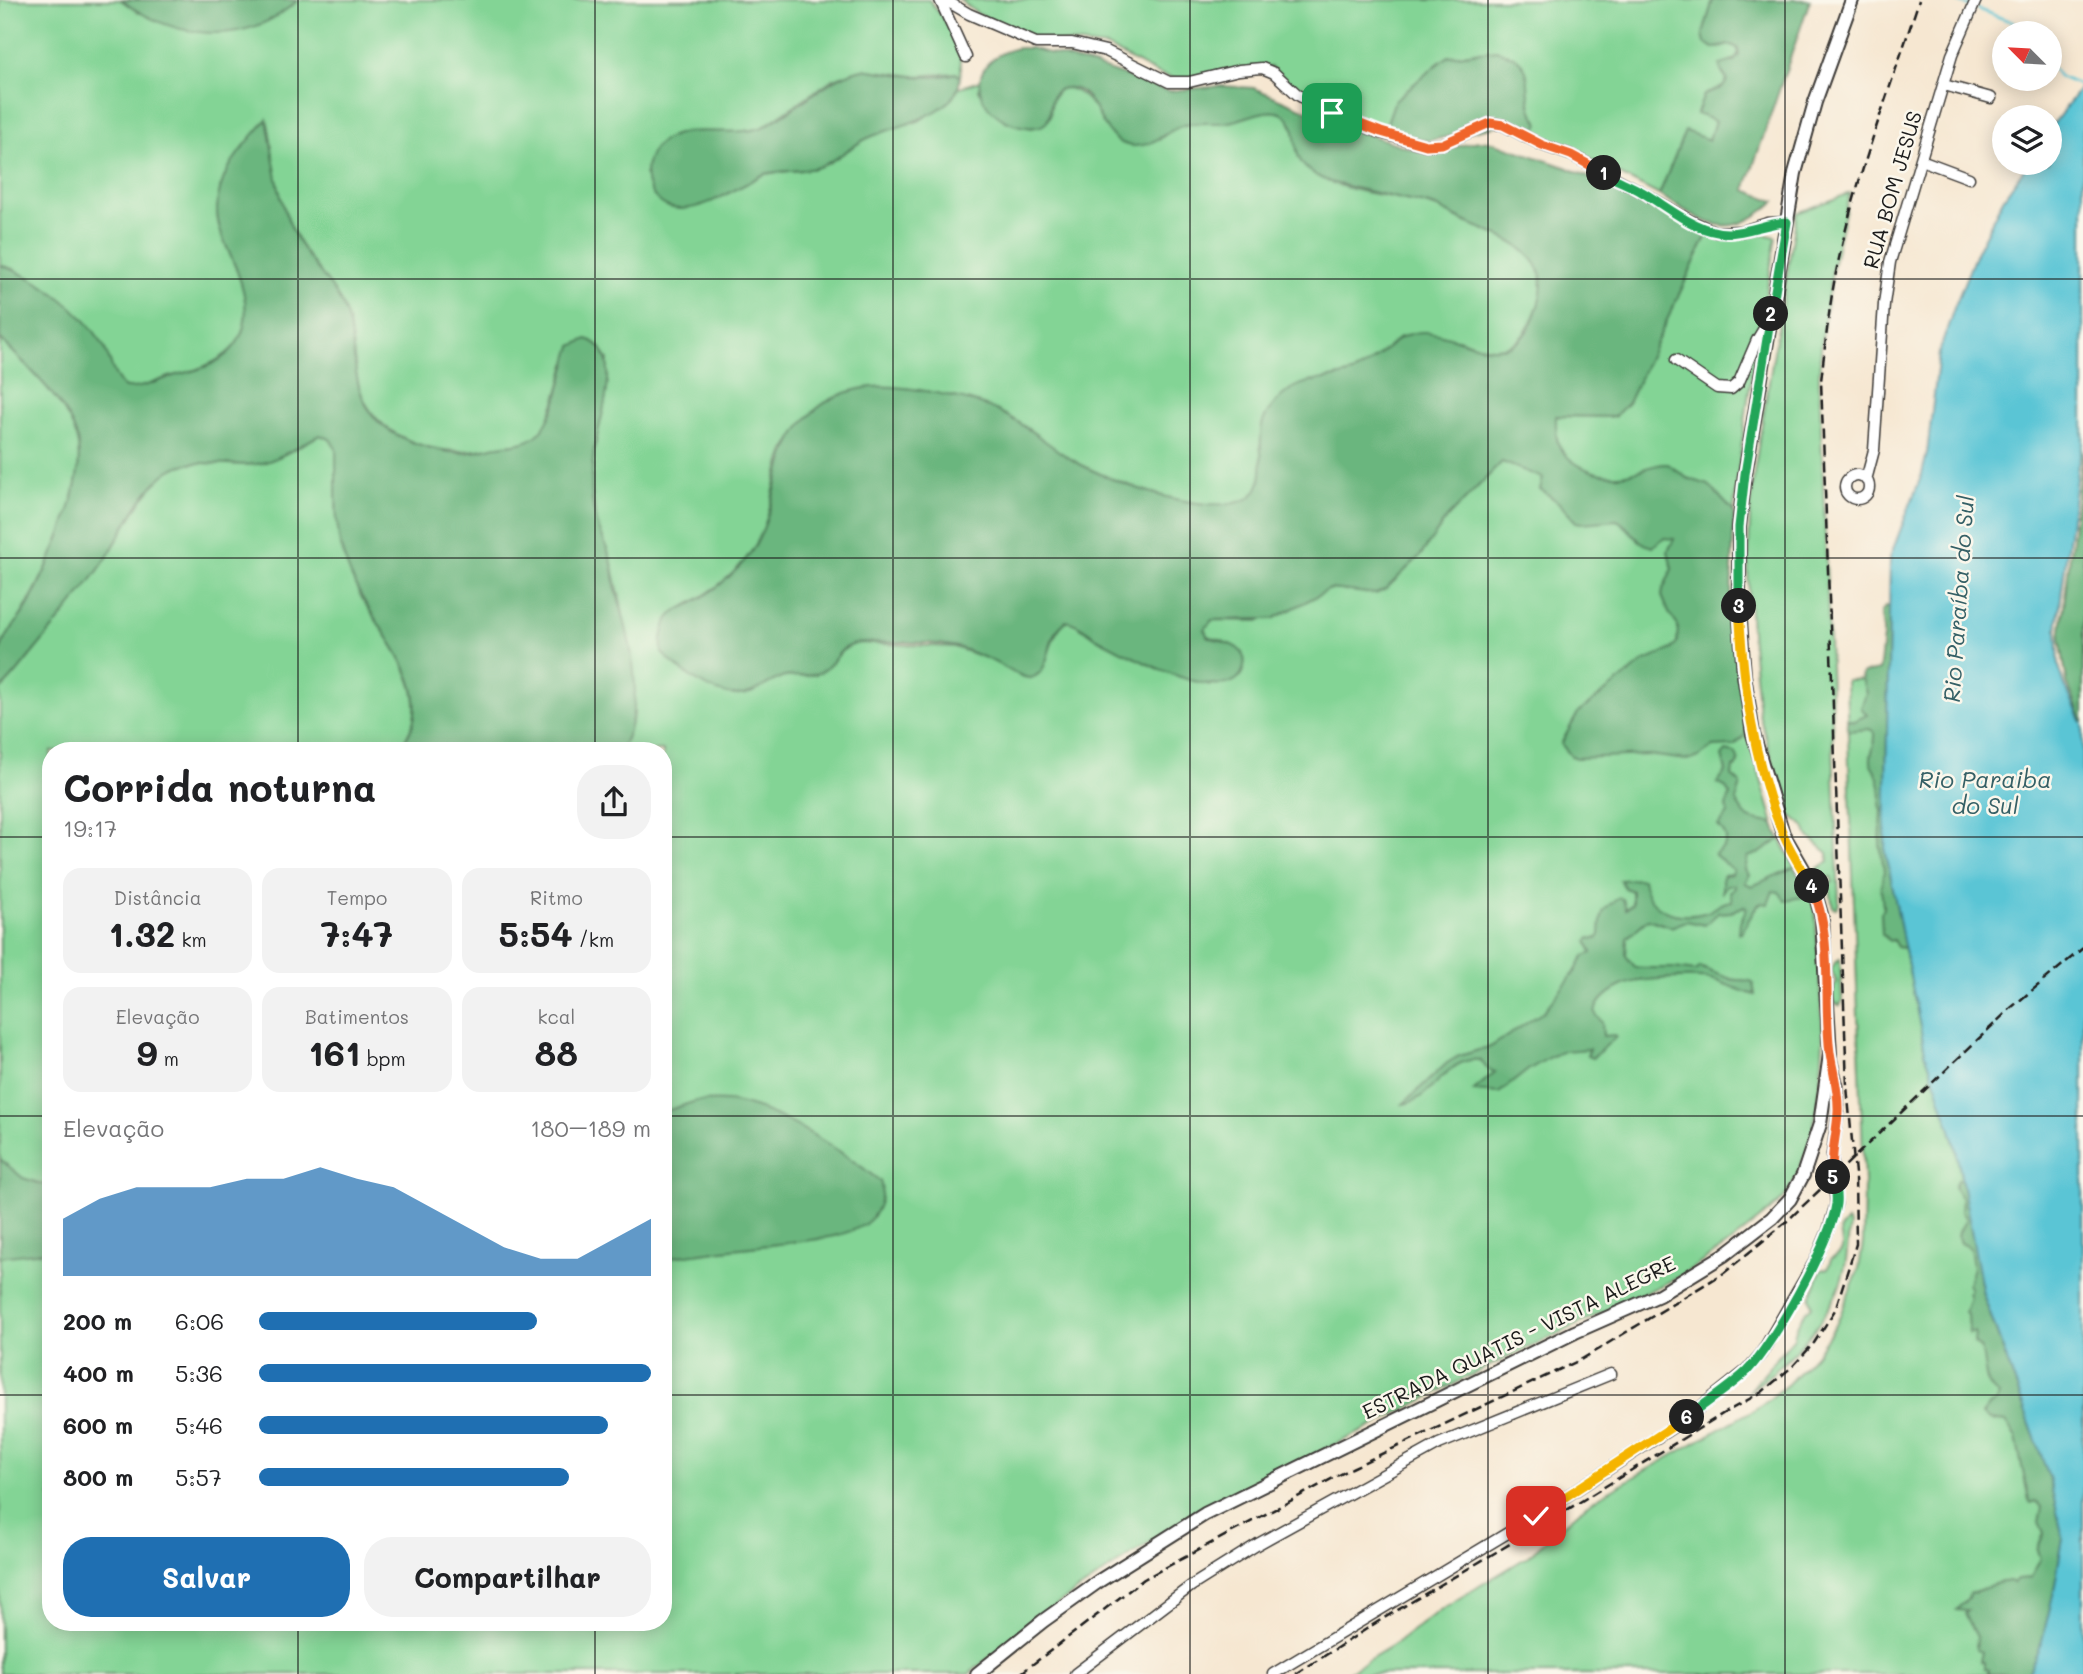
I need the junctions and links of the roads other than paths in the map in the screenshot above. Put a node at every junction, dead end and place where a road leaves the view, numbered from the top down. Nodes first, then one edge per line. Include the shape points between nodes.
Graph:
1 (943, 0) edge
2 (1852, 0) edge
3 (1976, 0) edge
4 (966, 57) dead end
5 (1944, 85) junction
6 (1991, 98) dead end
7 (1921, 160) junction
8 (1969, 178) dead end
9 (1787, 222) junction
10 (1770, 319) junction
11 (1676, 360) dead end
12 (1866, 480) dead end
13 (1830, 1054) junction
14 (1611, 1374) dead end
15 (978, 1674) edge
16 (1076, 1674) edge
17 (1273, 1674) edge

1 - 4 street
1 - 9 street via 1035,43 1072,43 1106,51 1170,82 1262,68 1320,108 1426,145 1442,144 1490,123 1503,125 1571,155 1716,232
2 - 9 street, ESTRADA QUATIS - VISTA ALEGRE via 1802,145
3 - 5 street, RUA BOM JESUS
5 - 6 street
5 - 7 street, RUA BOM JESUS
7 - 8 street
7 - 12 street, RUA BOM JESUS via 1886,283 1874,450
9 - 10 street, ESTRADA QUATIS - VISTA ALEGRE
10 - 11 street via 1739,382 1731,389 1717,388
10 - 13 street, ESTRADA QUATIS - VISTA ALEGRE via 1739,527 1744,675 1753,734 1783,834 1819,901
13 - 15 street, ESTRADA QUATIS - VISTA ALEGRE via 1821,1124 1797,1187 1772,1218 1724,1255 1660,1295 1575,1332 1205,1514 1099,1581
13 - 17 street via 1838,1086 1832,1155 1836,1204 1816,1259 1747,1370 1618,1464
14 - 16 street via 1439,1444 1258,1544 1191,1586

